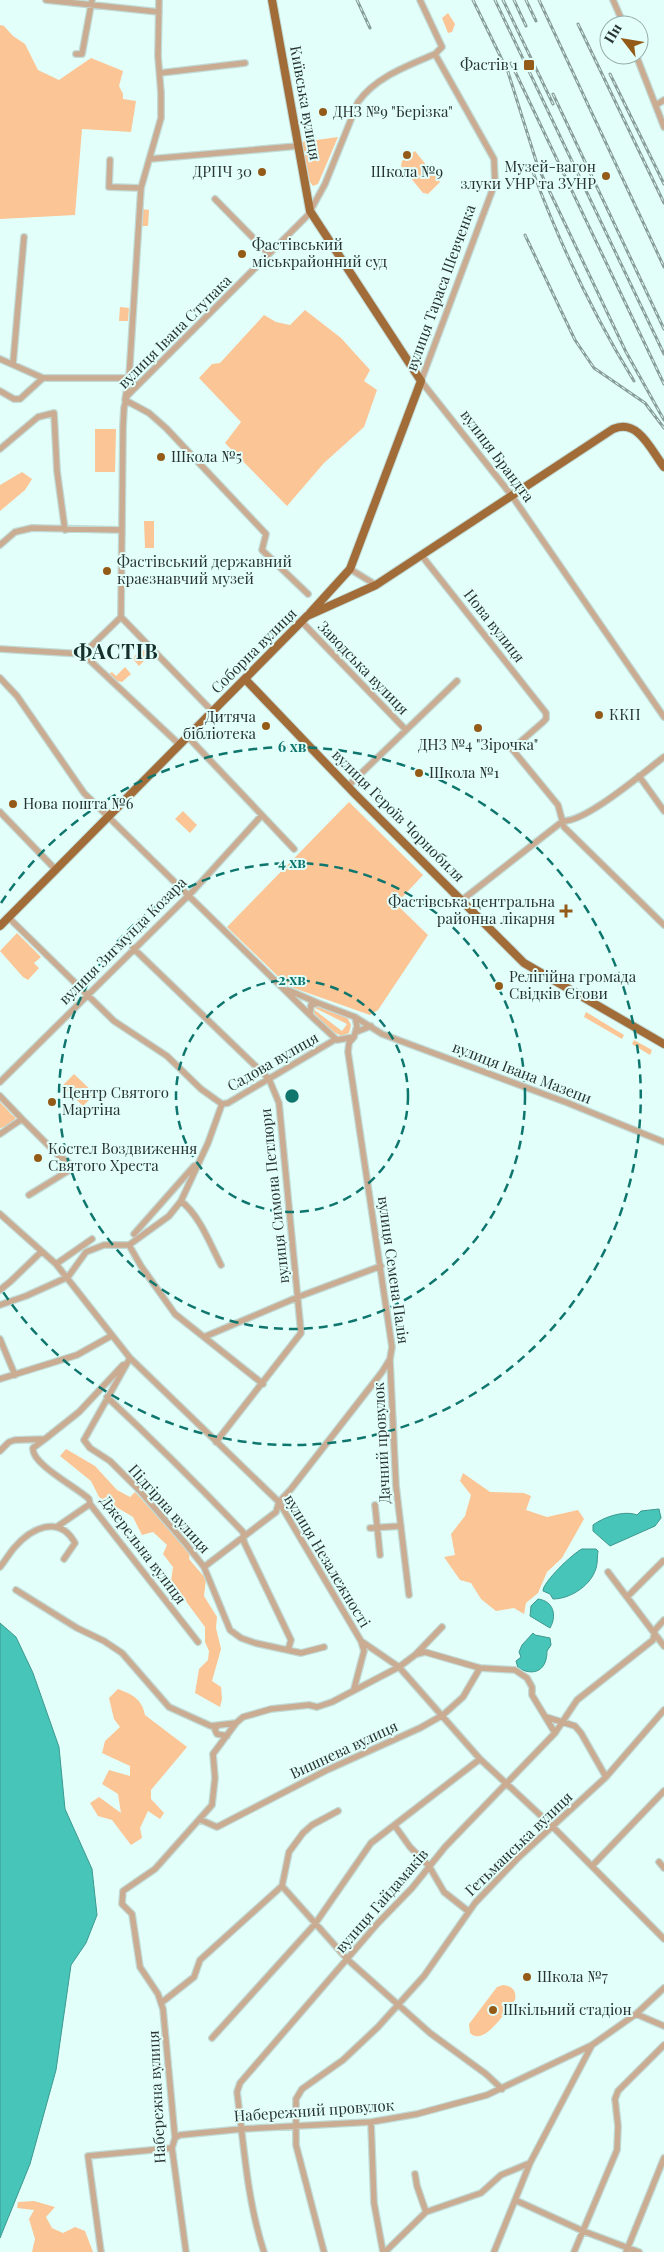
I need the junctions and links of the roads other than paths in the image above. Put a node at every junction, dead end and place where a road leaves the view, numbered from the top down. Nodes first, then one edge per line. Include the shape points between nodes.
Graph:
1 (46, 0) edge
2 (159, 0) edge
3 (272, 0) edge
4 (420, 0) edge
5 (613, 0) edge
6 (91, 3) edge
7 (159, 12) junction
8 (620, 15) edge
9 (76, 54) dead end
10 (435, 54) junction
11 (245, 64) dead end
12 (640, 65) edge
13 (160, 73) junction
14 (664, 100) edge
15 (656, 105) junction
16 (664, 127) edge
17 (298, 146) junction
18 (150, 159) junction
19 (110, 160) dead end
20 (141, 188) junction
21 (215, 199) dead end
22 (310, 211) junction
23 (24, 237) dead end
24 (268, 254) junction
25 (0, 359) edge
26 (13, 364) junction
27 (43, 378) junction
28 (129, 378) junction
29 (421, 381) junction
30 (136, 385) junction
31 (0, 391) edge
32 (125, 400) junction
33 (0, 449) edge
34 (664, 467) edge
35 (512, 496) junction
36 (64, 530) junction
37 (122, 530) junction
38 (0, 545) edge
39 (422, 556) junction
40 (350, 569) junction
41 (376, 585) junction
42 (308, 594) dead end
43 (120, 617) junction
44 (304, 619) junction
45 (0, 649) edge
46 (83, 654) junction
47 (0, 678) edge
48 (245, 679) junction
49 (457, 681) dead end
50 (213, 712) junction
51 (664, 717) edge
52 (406, 730) junction
53 (188, 737) junction
54 (180, 745) junction
55 (664, 756) edge
56 (639, 776) junction
57 (348, 786) junction
58 (664, 811) edge
59 (0, 812) edge
60 (262, 816) junction
61 (108, 817) junction
62 (560, 823) junction
63 (294, 849) dead end
64 (56, 870) junction
65 (188, 895) junction
66 (462, 900) junction
67 (8, 918) junction
68 (0, 926) edge
69 (664, 926) edge
70 (133, 948) junction
71 (286, 989) junction
72 (86, 996) junction
73 (318, 1003) junction
74 (309, 1014) junction
75 (356, 1017) junction
76 (371, 1026) junction
77 (355, 1034) junction
78 (336, 1040) junction
79 (664, 1044) edge
80 (348, 1052) junction
81 (269, 1079) junction
82 (0, 1082) edge
83 (0, 1096) edge
84 (222, 1104) junction
85 (22, 1119) junction
86 (0, 1134) edge
87 (664, 1142) edge
88 (199, 1160) junction
89 (29, 1195) dead end
90 (181, 1201) junction
91 (0, 1214) edge
92 (134, 1234) dead end
93 (92, 1239) dead end
94 (129, 1245) junction
95 (41, 1252) junction
96 (56, 1264) junction
97 (221, 1265) dead end
98 (381, 1266) junction
99 (68, 1277) junction
100 (0, 1290) edge
101 (298, 1297) junction
102 (0, 1305) edge
103 (111, 1336) junction
104 (204, 1337) junction
105 (0, 1339) edge
106 (130, 1358) junction
107 (390, 1358) junction
108 (15, 1375) junction
109 (0, 1379) edge
110 (263, 1384) junction
111 (107, 1397) junction
112 (45, 1439) junction
113 (216, 1442) junction
114 (0, 1451) edge
115 (279, 1502) junction
116 (90, 1504) junction
117 (375, 1505) dead end
118 (58, 1526) junction
119 (401, 1526) junction
120 (373, 1528) junction
121 (244, 1536) junction
122 (380, 1554) dead end
123 (64, 1559) dead end
124 (663, 1561) edge
125 (0, 1567) edge
126 (204, 1567) junction
127 (608, 1572) dead end
128 (16, 1590) dead end
129 (409, 1595) dead end
130 (627, 1597) junction
131 (664, 1620) edge
132 (442, 1627) dead end
133 (655, 1633) junction
134 (361, 1641) junction
135 (198, 1642) dead end
136 (664, 1646) edge
137 (324, 1647) dead end
138 (288, 1650) junction
139 (415, 1655) junction
140 (399, 1666) junction
141 (480, 1668) junction
142 (354, 1689) junction
143 (664, 1710) edge
144 (443, 1715) junction
145 (546, 1717) junction
146 (564, 1722) junction
147 (236, 1723) junction
148 (217, 1726) junction
149 (555, 1733) junction
150 (226, 1736) junction
151 (480, 1759) junction
152 (606, 1777) junction
153 (506, 1784) junction
154 (664, 1791) edge
155 (338, 1811) dead end
156 (201, 1820) junction
157 (395, 1826) junction
158 (553, 1827) junction
159 (659, 1862) dead end
160 (429, 1866) junction
161 (592, 1866) junction
162 (664, 1868) edge
163 (282, 1886) junction
164 (468, 1911) junction
165 (315, 1924) junction
166 (664, 1938) edge
167 (348, 1960) junction
168 (664, 1988) edge
169 (161, 2003) junction
170 (398, 2003) junction
171 (636, 2014) junction
172 (664, 2026) edge
173 (212, 2038) dead end
174 (664, 2044) edge
175 (592, 2045) junction
176 (502, 2089) junction
177 (371, 2122) junction
178 (296, 2125) junction
179 (242, 2129) junction
180 (175, 2138) junction
181 (172, 2148) junction
182 (664, 2158) edge
183 (530, 2163) junction
184 (416, 2174) dead end
185 (515, 2200) junction
186 (426, 2212) junction
187 (583, 2230) junction
188 (627, 2250) edge
189 (101, 2252) edge
190 (186, 2252) edge
191 (264, 2252) edge
192 (324, 2252) edge
193 (384, 2252) edge
194 (494, 2252) edge
195 (574, 2252) edge
196 (639, 2252) edge

1 - 6 street
2 - 7 street
3 - 17 main road, Київська вулиця
4 - 10 street via 442,47
5 - 8 street
6 - 7 street
6 - 9 street via 82,54
7 - 13 street
10 - 22 street, вулиця Івана Ступака via 380,80 366,91 358,102 325,184
10 - 29 street, вулиця Тараса Шевченка via 494,159 495,183
11 - 13 street
12 - 15 street
13 - 18 street via 161,118
14 - 15 street
15 - 16 street
17 - 18 street
17 - 22 main road, Київська вулиця
18 - 20 street
19 - 20 street via 109,187
20 - 28 street
21 - 24 street
22 - 24 street, вулиця Івана Ступака
22 - 29 main road, вулиця Брандта
23 - 26 street
24 - 30 street, вулиця Івана Ступака
25 - 26 street
26 - 27 street
27 - 28 street
27 - 31 street via 20,399
28 - 30 street
28 - 32 street
29 - 35 street, вулиця Брандта
29 - 40 main road, вулиця Тараса Шевченка
30 - 32 street, вулиця Івана Ступака
32 - 37 street, вулиця Івана Ступака
32 - 42 street via 149,413 266,534 262,550
33 - 36 street via 38,417 54,413
34 - 35 main road, Соборна вулиця via 635,428 622,425
35 - 39 main road, Соборна вулиця
35 - 51 street, вулиця Брандта
36 - 37 street
36 - 38 street via 32,528 15,532
37 - 43 street, вулиця Івана Ступака
39 - 41 main road, Соборна вулиця
39 - 62 street, Нова вулиця via 546,713 546,719 512,748 558,805
40 - 41 street
40 - 44 main road
41 - 44 main road, Соборна вулиця
43 - 46 street
43 - 50 street
44 - 48 main road, Соборна вулиця
44 - 52 street, Заводська вулиця
45 - 46 street
46 - 54 street
47 - 61 street via 17,696 84,793
48 - 50 main road, Соборна вулиця
48 - 57 main road, вулиця Героїв Чорнобиля
49 - 52 street
50 - 53 main road, Соборна вулиця
52 - 57 street
53 - 54 main road, Соборна вулиця
53 - 60 street
54 - 61 main road, Соборна вулиця
55 - 56 street
56 - 58 street
56 - 62 street via 593,810
57 - 66 main road, вулиця Героїв Чорнобиля
59 - 64 street
60 - 63 street
60 - 65 street, вулиця Зигмунда Козара
61 - 64 main road, Соборна вулиця
61 - 65 street
62 - 66 street
62 - 69 street
64 - 67 main road, Соборна вулиця
65 - 70 street, вулиця Зигмунда Козара
65 - 71 street
66 - 79 main road, вулиця Героїв Чорнобиля via 524,964
67 - 68 main road, Соборна вулиця
67 - 72 street
70 - 72 street, вулиця Зигмунда Козара
70 - 81 street, вулиця Симона Петлюри
71 - 73 street
71 - 74 street
72 - 82 street, вулиця Зигмунда Козара
72 - 84 street via 114,1021 167,1056
73 - 74 street via 311,1005
73 - 75 street, вулиця Івана Мазепи
74 - 78 street
75 - 76 street, вулиця Івана Мазепи
75 - 77 street
76 - 77 street
76 - 87 street, вулиця Івана Мазепи via 382,1034
77 - 78 street
77 - 80 street
78 - 80 street
78 - 81 street, Садова вулиця
80 - 98 street, вулиця Семена Палія
81 - 84 street, Садова вулиця
81 - 101 street, вулиця Симона Петлюри via 279,1103
83 - 85 street
84 - 88 street
85 - 86 street
85 - 89 street via 68,1162 68,1171
88 - 90 street
88 - 92 street
90 - 94 street via 169,1216
90 - 97 street via 202,1228
91 - 95 street, вулиця Незалежності
93 - 96 street
94 - 99 street via 95,1247 86,1252
94 - 104 street via 175,1314
95 - 96 street, вулиця Незалежності
95 - 100 street
96 - 99 street, вулиця Незалежності
98 - 101 street
98 - 107 street, вулиця Семена Палія via 392,1347
99 - 102 street
99 - 103 street, вулиця Незалежності
101 - 104 street
101 - 110 street, вулиця Симона Петлюри via 301,1333
103 - 106 street, вулиця Незалежності
103 - 108 street via 77,1355
104 - 110 street
105 - 108 street
106 - 111 street, Підгірна вулиця
106 - 112 street via 76,1415
106 - 113 street, вулиця Незалежності
107 - 115 street, вулиця Семена Палія
107 - 119 street, Дачний провулок
108 - 109 street
110 - 113 street, вулиця Симона Петлюри
111 - 121 street via 186,1472
111 - 126 street, Підгірна вулиця via 84,1440 139,1490
112 - 114 street via 15,1440
112 - 116 street, Джерельна вулиця via 33,1448 35,1456 86,1496
113 - 115 street, вулиця Незалежності
115 - 121 street, вулиця Семена Палія via 276,1512
115 - 134 street, вулиця Незалежності
116 - 118 street
116 - 135 street, Джерельна вулиця
117 - 120 street, Дачний провулок
118 - 123 street via 74,1543
118 - 125 street via 31,1533 14,1547
119 - 120 street
119 - 129 street, Дачний провулок
120 - 122 street, Дачний провулок
121 - 126 street, вулиця Семена Палія
121 - 138 street via 291,1640
124 - 130 street
126 - 138 street, Підгірна вулиця via 230,1630 255,1643
127 - 130 street
128 - 148 street via 77,1628 104,1640 122,1654 169,1707
130 - 133 street
131 - 133 street, вулиця Гайдамаків
132 - 139 street
133 - 136 street
133 - 146 street, вулиця Гайдамаків via 650,1644 577,1700 568,1710
134 - 140 street, вулиця Незалежності
134 - 142 street via 364,1652
137 - 138 street, Підгірна вулиця via 301,1653
139 - 140 street
139 - 141 street via 425,1652
140 - 142 street
140 - 144 street, вулиця Незалежності
141 - 144 street, Вишнева вулиця via 463,1697
141 - 145 street via 506,1668 527,1678 532,1695
142 - 147 street via 325,1705 272,1709 243,1717
143 - 152 street, Гетьманська вулиця
144 - 151 street, вулиця Незалежності
144 - 156 street, Вишнева вулиця via 217,1827
145 - 146 street
145 - 149 street
146 - 149 street, вулиця Гайдамаків
146 - 152 street via 575,1726 581,1733
147 - 148 street
147 - 150 street
148 - 150 street via 217,1734
149 - 153 street, вулиця Гайдамаків
150 - 156 street via 214,1754 212,1805
151 - 153 street, вулиця Незалежності
151 - 157 street
152 - 158 street, Гетьманська вулиця
153 - 158 street, вулиця Незалежності
153 - 160 street, вулиця Гайдамаків
154 - 161 street
155 - 163 street via 312,1825 295,1842 289,1852
156 - 169 street, Набережна вулиця via 155,1869 123,1891 122,1904 132,1914 140,1967
157 - 160 street
157 - 165 street via 368,1847
158 - 161 street, вулиця Незалежності
158 - 164 street, Гетьманська вулиця via 518,1858
159 - 162 street
160 - 164 street via 444,1892
160 - 167 street, вулиця Гайдамаків
161 - 166 street, вулиця Незалежності
163 - 165 street
163 - 169 street via 200,1960 194,1977
164 - 170 street, Гетьманська вулиця via 424,1976
165 - 167 street
165 - 173 street
167 - 170 street
167 - 179 street, вулиця Гайдамаків via 240,2083 236,2092
168 - 171 street, Набережний провулок
169 - 180 street, Набережна вулиця via 166,2025
170 - 176 street via 430,2033
170 - 178 street, Гетьманська вулиця via 343,2060 302,2089 296,2099
171 - 172 street
171 - 175 street, Набережний провулок
174 - 187 street via 618,2091 615,2099 617,2150
175 - 176 street, Набережний провулок
175 - 183 street
176 - 177 street, Набережний провулок via 417,2114
177 - 178 street, Набережний провулок
177 - 193 street via 374,2203
178 - 179 street, Набережний провулок
178 - 192 street, Гетьманська вулиця via 296,2145
179 - 180 street, Набережний провулок
179 - 191 street, вулиця Гайдамаків via 248,2192
180 - 181 street, Набережна вулиця
181 - 189 street via 88,2156
181 - 190 street, Набережна вулиця
182 - 188 street
183 - 185 street
183 - 186 street via 501,2175 482,2193
184 - 186 street via 416,2186
185 - 187 street
185 - 194 street
186 - 193 street
187 - 188 street
187 - 195 street
188 - 196 street

